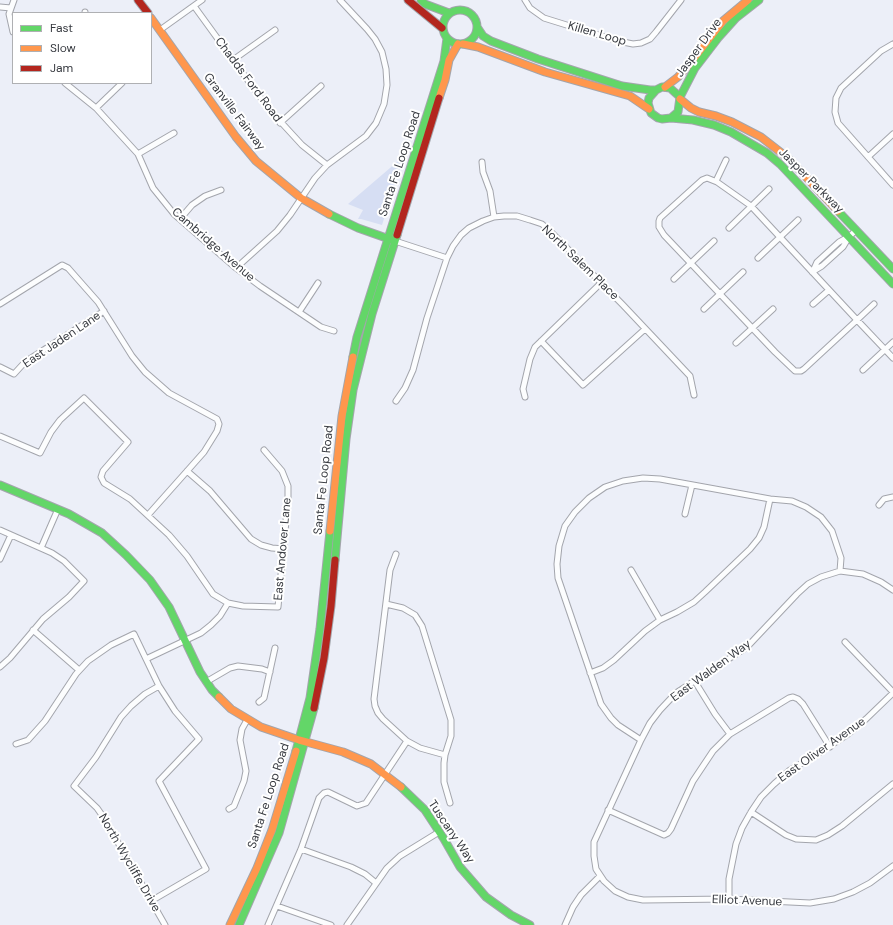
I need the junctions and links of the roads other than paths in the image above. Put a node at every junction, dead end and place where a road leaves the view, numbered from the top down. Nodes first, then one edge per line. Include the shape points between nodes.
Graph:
1 (14, 0) edge
2 (138, 0) edge
3 (202, 0) edge
4 (340, 0) edge
5 (408, 0) edge
6 (421, 0) edge
7 (525, 0) edge
8 (681, 0) edge
9 (748, 0) edge
10 (759, 0) edge
11 (194, 6) junction
12 (0, 7) edge
13 (11, 8) junction
14 (147, 12) edge
15 (449, 13) junction
16 (152, 19) edge
17 (477, 27) junction
18 (12, 28) edge
19 (442, 28) junction
20 (160, 30) junction
21 (275, 30) dead end
22 (446, 38) junction
23 (460, 44) junction
24 (893, 44) edge
25 (233, 60) junction
26 (66, 84) edge
27 (121, 84) edge
28 (321, 86) dead end
29 (665, 87) junction
30 (656, 90) junction
31 (680, 98) junction
32 (96, 108) junction
33 (649, 109) junction
34 (671, 118) junction
35 (280, 123) junction
36 (174, 133) dead end
37 (893, 134) edge
38 (138, 154) junction
39 (868, 157) junction
40 (726, 160) dead end
41 (482, 162) dead end
42 (327, 165) junction
43 (716, 182) junction
44 (893, 184) edge
45 (769, 189) dead end
46 (221, 190) dead end
47 (301, 198) junction
48 (751, 206) junction
49 (494, 217) junction
50 (180, 219) junction
51 (798, 220) dead end
52 (729, 228) dead end
53 (856, 230) junction
54 (780, 237) junction
55 (849, 237) junction
56 (388, 239) junction
57 (395, 241) junction
58 (714, 241) dead end
59 (447, 258) junction
60 (758, 258) dead end
61 (691, 263) junction
62 (236, 268) junction
63 (893, 269) edge
64 (743, 272) dead end
65 (812, 272) junction
66 (674, 279) dead end
67 (318, 283) dead end
68 (601, 283) junction
69 (893, 284) edge
70 (829, 290) junction
71 (720, 294) junction
72 (0, 304) edge
73 (813, 304) dead end
74 (874, 304) dead end
75 (773, 308) dead end
76 (704, 309) dead end
77 (104, 311) junction
78 (299, 312) junction
79 (857, 320) junction
80 (752, 328) junction
81 (645, 329) junction
82 (334, 331) dead end
83 (541, 341) junction
84 (893, 342) edge
85 (736, 343) dead end
86 (885, 350) junction
87 (893, 358) edge
88 (0, 367) edge
89 (863, 370) dead end
90 (694, 395) dead end
91 (525, 397) dead end
92 (396, 401) dead end
93 (0, 436) edge
94 (264, 450) dead end
95 (187, 471) junction
96 (0, 485) edge
97 (692, 485) junction
98 (893, 497) edge
99 (770, 499) junction
100 (879, 505) dead end
101 (58, 509) junction
102 (685, 514) dead end
103 (148, 515) junction
104 (0, 530) edge
105 (11, 535) junction
106 (41, 548) junction
107 (284, 549) junction
108 (396, 554) dead end
109 (0, 559) edge
110 (631, 570) dead end
111 (840, 571) junction
112 (893, 590) edge
113 (228, 603) junction
114 (386, 604) junction
115 (660, 620) junction
116 (33, 630) junction
117 (185, 641) junction
118 (845, 642) dead end
119 (275, 648) dead end
120 (146, 659) junction
121 (0, 667) edge
122 (79, 670) junction
123 (270, 672) junction
124 (590, 673) junction
125 (694, 680) junction
126 (206, 682) junction
127 (159, 686) junction
128 (893, 692) edge
129 (259, 702) dead end
130 (247, 720) junction
131 (730, 734) junction
132 (641, 740) junction
133 (302, 741) junction
134 (407, 741) junction
135 (16, 744) dead end
136 (830, 747) junction
137 (445, 755) junction
138 (384, 774) junction
139 (893, 784) edge
140 (450, 803) dead end
141 (229, 809) dead end
142 (608, 810) junction
143 (751, 812) junction
144 (439, 832) junction
145 (301, 849) junction
146 (893, 866) edge
147 (600, 876) junction
148 (376, 883) junction
149 (728, 899) junction
150 (151, 901) junction
151 (277, 906) junction
152 (165, 925) edge
153 (230, 925) edge
154 (238, 925) edge
155 (268, 925) edge
156 (332, 925) edge
157 (346, 925) edge
158 (530, 925) edge
159 (565, 925) edge

1 - 13 street
2 - 14 main road
3 - 11 street
4 - 42 street via 375,39 382,52 387,85 384,104 376,123 366,136
5 - 19 main road
6 - 15 main road
7 - 8 street, Killen Loop via 530,8 544,18 618,42 633,44 650,39
9 - 29 main road, Jasper Drive via 722,21 687,67
10 - 31 main road, Jasper Drive via 736,18 718,38 695,68
11 - 20 street
11 - 25 street, Chadds Ford Road
12 - 13 street
13 - 18 street via 9,14
15 - 17 main road via 459,9 470,12
15 - 19 main road
16 - 20 main road, Granville Fairway
17 - 23 main road via 473,38
17 - 30 main road via 483,36 491,41 538,59 622,86
19 - 22 main road
20 - 47 main road, Granville Fairway via 256,161
21 - 25 street
22 - 23 main road
22 - 56 main road, Santa Fe Loop Road via 444,62
23 - 33 main road via 478,47 545,72 630,96
23 - 57 main road, Santa Fe Loop Road via 449,60
24 - 39 street via 881,51 841,88 836,98 835,112 838,123
25 - 35 street, Chadds Ford Road
26 - 32 street, Cambridge Avenue
27 - 32 street
28 - 35 street
29 - 30 main road
29 - 31 main road via 674,91
30 - 33 main road via 649,98
31 - 34 main road via 678,112
31 - 53 main road, Jasper Parkway via 691,108 732,122 775,147
32 - 38 street, Cambridge Avenue
33 - 34 main road via 658,118
34 - 55 main road, Jasper Parkway via 714,125 767,153
35 - 42 street, Chadds Ford Road
36 - 38 street
37 - 39 street
38 - 50 street, Cambridge Avenue via 153,188
39 - 44 street
40 - 43 street
41 - 49 street
42 - 47 street
43 - 48 street
43 - 61 street via 707,178 702,180 659,221 659,227 664,235
45 - 48 street
46 - 50 street via 204,196
47 - 56 main road, Granville Fairway via 329,214
47 - 62 street via 278,231
48 - 52 street
48 - 54 street
49 - 59 street, North Salem Place via 461,235
49 - 68 street, North Salem Place via 517,216 542,224
50 - 62 street, Cambridge Avenue
51 - 54 street
53 - 55 street
53 - 63 main road, Jasper Parkway
54 - 60 street
54 - 65 street
55 - 65 street via 843,247
55 - 69 main road, Jasper Parkway
56 - 57 main road, Granville Fairway
56 - 133 main road, Santa Fe Loop Road via 357,337 346,386 320,629
57 - 59 street, Granville Fairway
57 - 133 main road, Santa Fe Loop Road via 372,314 353,390 330,614 315,705
58 - 61 street
59 - 92 street, North Salem Place via 413,370
61 - 66 street
61 - 71 street
62 - 78 street, Cambridge Avenue
64 - 71 street
65 - 70 street
67 - 78 street
68 - 81 street, North Salem Place
68 - 83 street
70 - 73 street
70 - 79 street
71 - 76 street
71 - 80 street
72 - 77 street via 62,265 68,268
74 - 79 street
75 - 80 street
77 - 88 street, East Jaden Lane via 25,362 14,374
77 - 95 street via 145,372 169,393 217,419 217,431 204,452
78 - 82 street, Cambridge Avenue via 321,327
79 - 80 street via 801,371 792,370
79 - 86 street
80 - 85 street
81 - 83 street via 582,385
81 - 90 street, North Salem Place via 690,376
83 - 91 street via 530,358 523,389
84 - 86 street
86 - 87 street
86 - 89 street
93 - 103 street via 40,453 60,420 84,398 128,442 103,471 101,477 104,483
94 - 107 street, East Andover Lane via 282,472 288,486
95 - 103 street
95 - 107 street via 210,491 251,539 261,545
96 - 101 main road, Tuscany Way
97 - 99 street
97 - 102 street
97 - 124 street via 643,478 623,481 605,487 589,498 574,512 565,526 556,564 558,578
98 - 100 street via 884,499
99 - 111 street via 792,501 821,517 838,545
99 - 115 street via 764,527 750,549 694,602
101 - 106 street
101 - 117 main road, Tuscany Way via 102,533 126,555 150,580 169,607
103 - 113 street via 187,556 213,594
104 - 105 street
105 - 106 street
105 - 109 street
106 - 116 street via 64,561 84,581
107 - 113 street, East Andover Lane via 278,607
108 - 114 street via 390,570
110 - 115 street
111 - 112 street, East Walden Way via 863,574
111 - 125 street, East Walden Way via 808,584 747,647
113 - 117 street via 212,625
114 - 134 street via 375,706 383,719
114 - 137 street via 403,608 415,615 422,626 452,720 451,736
115 - 124 street via 614,660
116 - 121 street
116 - 122 street
117 - 120 street
117 - 126 main road, Tuscany Way
118 - 128 street
119 - 123 street
120 - 122 street via 134,634 111,645
120 - 127 street
122 - 135 street via 45,721 28,740
123 - 126 street via 238,666
123 - 129 street via 264,698
124 - 132 street via 605,711 618,725
125 - 131 street
125 - 132 street, East Walden Way via 676,693 660,710
126 - 130 main road, Tuscany Way via 231,709
127 - 150 street, North Wycliffe Drive via 131,706 121,717 74,786 104,818
127 - 150 street via 175,711 199,739 159,781 206,869
128 - 136 street, East Oliver Avenue via 866,719
130 - 133 main road, Tuscany Way
130 - 141 street via 240,740 246,771 244,781 234,806
131 - 136 street via 793,697 803,704
131 - 142 street via 704,763 668,833 664,835
132 - 142 street, East Walden Way
133 - 138 main road, Tuscany Way via 343,752 371,764
133 - 153 main road, Santa Fe Loop Road via 272,830
133 - 154 main road, Santa Fe Loop Road via 279,833
134 - 137 street via 420,748
134 - 138 street
136 - 143 street, East Oliver Avenue via 790,770 761,797
137 - 140 street via 444,782
138 - 144 main road, Tuscany Way via 425,810
138 - 145 street via 366,803 362,805 357,806 328,792 324,793 319,798
139 - 143 street via 842,826 816,840 786,836
142 - 147 street, East Walden Way via 594,842 596,869
143 - 149 street, East Oliver Avenue via 742,828 732,861
144 - 148 street via 400,856
144 - 158 main road, Tuscany Way via 460,867 486,897
145 - 148 street via 351,867
145 - 151 street
146 - 149 street, Elliot Avenue via 870,883 834,899 810,903
147 - 149 street, Elliot Avenue via 615,891 643,900
147 - 159 street via 581,895
148 - 157 street
150 - 152 street, North Wycliffe Drive
151 - 155 street
151 - 156 street

